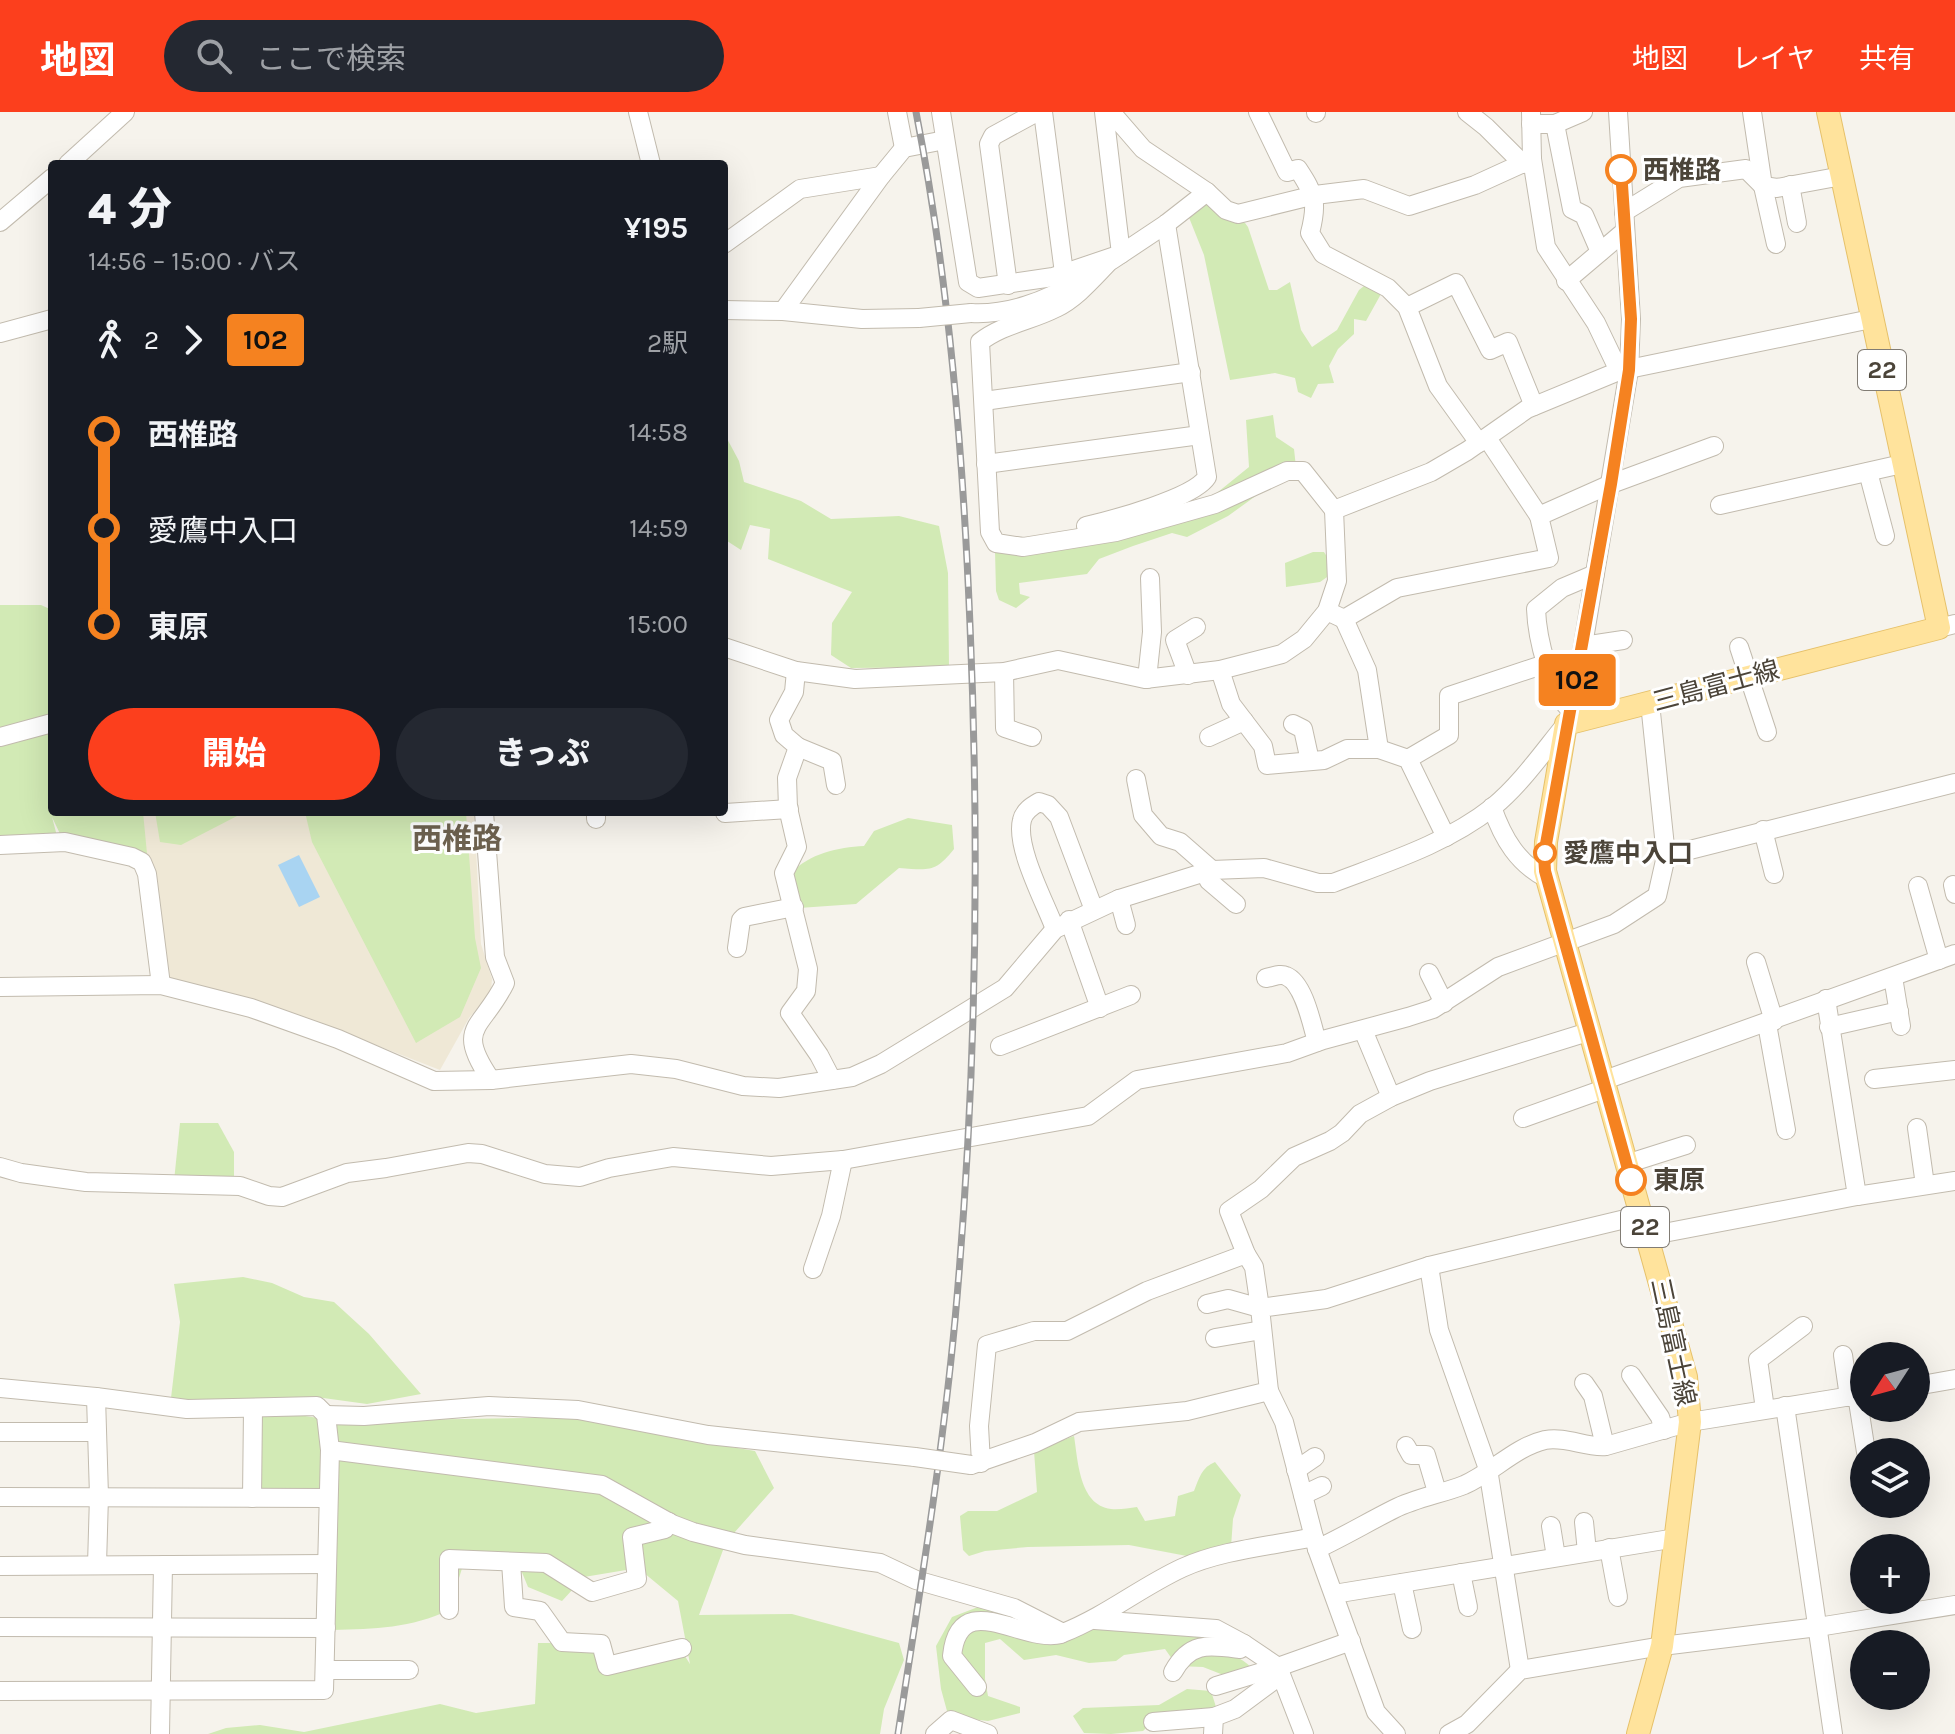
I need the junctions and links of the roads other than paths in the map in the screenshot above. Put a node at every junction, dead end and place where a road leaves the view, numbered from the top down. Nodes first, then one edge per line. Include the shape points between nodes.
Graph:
1 (125, 112) edge
2 (638, 112) edge
3 (897, 112) edge
4 (941, 112) edge
5 (1037, 112) edge
6 (1043, 112) edge
7 (1104, 112) edge
8 (1111, 112) edge
9 (1258, 112) edge
10 (1467, 112) edge
11 (1583, 112) edge
12 (1618, 112) edge
13 (1752, 112) edge
14 (1828, 112) edge
15 (1531, 118) edge
16 (1555, 124) junction
17 (945, 140) junction
18 (904, 148) junction
19 (72, 160) edge
20 (650, 160) edge
21 (1527, 162) junction
22 (881, 176) junction
23 (1842, 176) junction
24 (48, 181) edge
25 (1790, 185) junction
26 (1763, 186) junction
27 (1207, 192) junction
28 (1315, 195) junction
29 (0, 222) edge
30 (1625, 222) junction
31 (1797, 223) dead end
32 (1166, 224) junction
33 (728, 241) edge
34 (1776, 244) dead end
35 (1600, 252) junction
36 (1115, 257) junction
37 (1064, 273) junction
38 (1566, 281) junction
39 (1008, 285) junction
40 (1407, 307) junction
41 (728, 308) edge
42 (783, 311) junction
43 (1871, 319) junction
44 (48, 320) edge
45 (0, 333) edge
46 (1624, 370) junction
47 (1191, 372) junction
48 (984, 401) junction
49 (1534, 406) junction
50 (1200, 435) junction
51 (1483, 440) junction
52 (1714, 446) dead end
53 (986, 464) junction
54 (1902, 464) junction
55 (1868, 472) junction
56 (1203, 484) junction
57 (1611, 484) junction
58 (1215, 504) junction
59 (1720, 505) dead end
60 (1334, 510) junction
61 (1539, 516) junction
62 (1885, 536) dead end
63 (996, 543) junction
64 (1549, 558) junction
65 (1595, 574) junction
66 (1150, 578) dead end
67 (1564, 587) junction
68 (1336, 615) junction
69 (1947, 626) edge
70 (1196, 627) dead end
71 (1623, 640) dead end
72 (1583, 646) junction
73 (1739, 647) dead end
74 (728, 648) edge
75 (1548, 663) junction
76 (1220, 670) junction
77 (796, 671) junction
78 (1004, 672) junction
79 (1188, 675) junction
80 (1749, 677) junction
81 (1147, 679) junction
82 (1650, 703) junction
83 (1569, 718) junction
84 (1244, 721) junction
85 (48, 724) edge
86 (1293, 724) dead end
87 (1767, 732) dead end
88 (0, 737) edge
89 (1032, 737) dead end
90 (1209, 737) dead end
91 (798, 747) junction
92 (1379, 749) junction
93 (1408, 759) junction
94 (1310, 761) junction
95 (1136, 779) dead end
96 (1955, 783) edge
97 (836, 785) dead end
98 (1492, 807) junction
99 (789, 809) junction
100 (728, 813) edge
101 (484, 816) edge
102 (1763, 830) junction
103 (1446, 837) junction
104 (0, 845) edge
105 (1666, 856) junction
106 (1208, 871) junction
107 (1774, 874) dead end
108 (1548, 879) junction
109 (1918, 886) dead end
110 (1119, 899) junction
111 (1236, 904) dead end
112 (794, 907) junction
113 (1094, 910) junction
114 (1062, 924) junction
115 (1126, 925) dead end
116 (1565, 943) junction
117 (737, 948) dead end
118 (1947, 957) edge
119 (1756, 962) dead end
120 (1429, 973) dead end
121 (1893, 977) junction
122 (1266, 978) dead end
123 (161, 985) junction
124 (0, 987) edge
125 (1131, 995) dead end
126 (1826, 999) junction
127 (1444, 1003) junction
128 (1100, 1008) junction
129 (1771, 1022) junction
130 (1829, 1027) junction
131 (1363, 1030) junction
132 (1588, 1032) junction
133 (1317, 1042) junction
134 (1000, 1046) dead end
135 (1955, 1070) edge
136 (1874, 1079) dead end
137 (491, 1080) junction
138 (832, 1080) junction
139 (1603, 1085) junction
140 (1391, 1097) junction
141 (1523, 1118) dead end
142 (1917, 1128) dead end
143 (1786, 1130) dead end
144 (1686, 1145) dead end
145 (843, 1160) junction
146 (1626, 1164) junction
147 (0, 1167) edge
148 (1955, 1181) edge
149 (1925, 1185) junction
150 (1857, 1196) junction
151 (1645, 1226) junction
152 (1246, 1254) junction
153 (1429, 1266) junction
154 (813, 1269) dead end
155 (1207, 1304) dead end
156 (1260, 1308) junction
157 (1803, 1326) dead end
158 (1262, 1330) junction
159 (1215, 1338) dead end
160 (1843, 1355) dead end
161 (1631, 1375) dead end
162 (1850, 1375) edge
163 (1955, 1379) edge
164 (1584, 1383) dead end
165 (1930, 1383) edge
166 (0, 1388) edge
167 (1269, 1391) junction
168 (1850, 1396) edge
169 (96, 1397) junction
170 (1785, 1406) junction
171 (253, 1409) junction
172 (1765, 1409) junction
173 (326, 1415) junction
174 (1690, 1422) junction
175 (1664, 1430) junction
176 (0, 1432) edge
177 (97, 1432) junction
178 (1406, 1446) dead end
179 (1605, 1446) junction
180 (330, 1450) junction
181 (1315, 1457) dead end
182 (976, 1464) junction
183 (1488, 1469) junction
184 (1296, 1470) junction
185 (1322, 1486) dead end
186 (1437, 1492) junction
187 (1303, 1495) junction
188 (99, 1496) junction
189 (0, 1497) edge
190 (252, 1498) junction
191 (328, 1498) junction
192 (669, 1522) junction
193 (1584, 1522) dead end
194 (1551, 1526) dead end
195 (1676, 1538) junction
196 (1315, 1543) junction
197 (1609, 1548) junction
198 (1587, 1552) junction
199 (1556, 1557) junction
200 (511, 1562) junction
201 (327, 1564) junction
202 (97, 1565) junction
203 (163, 1565) junction
204 (0, 1566) edge
205 (1504, 1566) junction
206 (1461, 1573) junction
207 (1402, 1583) junction
208 (1334, 1594) junction
209 (1618, 1597) dead end
210 (1955, 1605) edge
211 (1468, 1607) dead end
212 (449, 1610) dead end
213 (1095, 1620) junction
214 (0, 1627) edge
215 (1818, 1627) junction
216 (162, 1628) junction
217 (326, 1628) junction
218 (1412, 1629) dead end
219 (1063, 1633) junction
220 (1351, 1641) junction
221 (1244, 1644) junction
222 (1662, 1646) junction
223 (682, 1648) dead end
224 (325, 1670) junction
225 (409, 1670) dead end
226 (1520, 1670) junction
227 (1280, 1671) junction
228 (1173, 1672) dead end
229 (1216, 1686) dead end
230 (977, 1687) dead end
231 (0, 1691) edge
232 (161, 1691) junction
233 (1153, 1722) dead end
234 (1214, 1725) edge
235 (160, 1734) edge
236 (935, 1734) edge
237 (988, 1734) edge
238 (1304, 1734) edge
239 (1396, 1734) edge
240 (1449, 1734) edge
241 (1638, 1734) edge
242 (1833, 1734) edge

1 - 19 street
2 - 20 street
3 - 18 street
4 - 17 street
5 - 39 street via 993,136 989,144
6 - 37 street
7 - 36 street
8 - 27 street via 1143,149
9 - 28 street via 1282,173 1298,169
10 - 21 street
11 - 16 street
12 - 30 street
13 - 26 street
14 - 23 main road, 三島富士線 / 22
15 - 16 street
15 - 21 street
16 - 35 street via 1572,209 1584,215
17 - 18 street
17 - 39 street via 968,282 978,288
18 - 22 street
21 - 28 street via 1409,206 1364,189
21 - 38 street via 1546,247
22 - 33 street via 800,189
22 - 42 street
23 - 25 street
23 - 43 main road, 三島富士線 / 22
24 - 29 street
25 - 26 street
25 - 31 street
26 - 30 street via 1746,169 1679,178
26 - 34 street
27 - 28 street via 1238,214
27 - 32 street
28 - 40 street via 1310,233 1323,254 1388,288
30 - 35 street
30 - 46 street via 1631,319
32 - 36 street
32 - 47 street
35 - 38 street
36 - 37 street
36 - 42 street, bridge via 1064,290 988,314 862,319
36 - 48 street via 1059,307 980,342
37 - 39 street
38 - 46 street
40 - 49 street via 1456,283 1490,350 1508,342
40 - 51 street via 1438,386
41 - 42 street
43 - 46 street
43 - 54 main road, 三島富士線 / 22
44 - 45 street
46 - 49 street
46 - 57 street
47 - 48 street
47 - 50 street
48 - 53 street
49 - 51 street
50 - 53 street
50 - 56 street via 1207,477
51 - 60 street via 1431,472
51 - 61 street
52 - 57 street
53 - 63 street via 990,532
54 - 55 street
54 - 69 main road, 三島富士線 / 22
55 - 59 street
55 - 62 street
56 - 58 street
56 - 63 street via 1118,519
57 - 61 street
57 - 65 street
58 - 60 street via 1297,469
58 - 63 street via 1116,532 1023,547
60 - 68 street
61 - 64 street
64 - 67 street
64 - 68 street via 1397,588
65 - 67 street
65 - 72 street
66 - 81 street
67 - 75 street via 1536,609 1537,634
68 - 76 street via 1282,654
68 - 92 street via 1367,670
69 - 80 main road, 三島富士線 / 22
70 - 79 street via 1175,640
71 - 72 street
72 - 83 street
73 - 80 street
74 - 77 street
75 - 83 street
75 - 93 street via 1449,696 1449,735
76 - 79 street
76 - 84 street via 1231,704
77 - 78 street via 855,679
77 - 91 street via 794,692 779,720 784,735
78 - 81 street via 1058,660
78 - 89 street via 1005,728
79 - 81 street
80 - 82 main road, 三島富士線 / 22
80 - 87 street
82 - 83 main road, 三島富士線 / 22
82 - 105 street
83 - 98 street
83 - 108 main road, 三島富士線 / 22 via 1546,842
84 - 90 street
84 - 94 street via 1263,746 1267,765
85 - 88 street
86 - 94 street via 1303,729
91 - 97 street via 832,761
91 - 99 street via 787,778
92 - 93 street
92 - 94 street via 1347,749
93 - 103 street
95 - 106 street via 1143,815 1161,836 1180,842
96 - 102 street
98 - 103 street
98 - 108 street via 1512,850
99 - 100 street
99 - 112 street via 797,847 784,873
101 - 137 street via 495,957 505,983 477,1023 473,1041 475,1056
102 - 105 street
102 - 107 street
103 - 106 street via 1380,875 1333,883 1264,868
104 - 123 street via 65,842 142,862
105 - 116 street via 1657,896 1614,924
106 - 110 street
106 - 111 street via 1209,881
108 - 116 main road, 三島富士線 / 22
109 - 118 street
110 - 113 street
110 - 115 street
112 - 117 street via 744,917
112 - 138 street via 808,969 806,991 790,1013
113 - 114 street
113 - 114 street via 1059,817 1039,802 1022,819 1022,843
114 - 128 street
114 - 138 street via 995,995 881,1064
116 - 127 street via 1498,967
116 - 132 main road, 三島富士線 / 22
118 - 121 street
119 - 129 street
120 - 127 street
121 - 126 street
121 - 130 street via 1900,1019
122 - 133 street via 1280,975 1293,980
123 - 124 street
123 - 137 street via 251,1008 434,1081
125 - 128 street
126 - 129 street
126 - 130 street
127 - 131 street
128 - 134 street
129 - 139 street
129 - 143 street
130 - 150 street
131 - 133 street
131 - 140 street
132 - 139 main road, 三島富士線 / 22
132 - 140 street
133 - 145 street via 1287,1053 1137,1080 1088,1116
135 - 136 street
137 - 138 street via 631,1064 743,1086 779,1088
139 - 141 street
139 - 146 main road, 三島富士線 / 22
140 - 152 street via 1360,1114 1330,1141 1294,1157 1229,1211
142 - 149 street
144 - 146 street
145 - 147 street via 771,1166 673,1157 580,1177 545,1174 468,1153 347,1173 282,1197 240,1186 86,1182
145 - 154 street
146 - 151 main road, 三島富士線 / 22
148 - 149 street
149 - 150 street
150 - 151 street
151 - 153 street
151 - 174 main road, 三島富士線 / 22 via 1686,1377
152 - 156 street via 1254,1267
152 - 182 street via 1147,1291 1067,1331 1034,1331 987,1345
153 - 156 street via 1326,1299
153 - 183 street via 1439,1330
155 - 156 street via 1228,1299
156 - 158 street
157 - 172 street via 1758,1360
158 - 159 street
158 - 167 street
160 - 162 street
161 - 175 street
163 - 165 street
164 - 179 street via 1593,1396
166 - 169 street
167 - 182 street via 1187,1411 1079,1422
167 - 184 street via 1284,1422
168 - 170 street
169 - 171 street via 187,1409
169 - 177 street
170 - 172 street
170 - 215 street
171 - 173 street via 317,1406
171 - 190 street
172 - 174 street
173 - 180 street
173 - 182 street, bridge via 489,1406 578,1410 708,1435
174 - 175 street
174 - 195 main road, 三島富士線 / 22
175 - 179 street
176 - 177 street
177 - 188 street
178 - 186 street via 1411,1455 1426,1455
179 - 183 street via 1545,1440
180 - 191 street
180 - 192 street via 602,1485
181 - 184 street
183 - 186 street via 1466,1484
183 - 205 street
184 - 187 street
185 - 187 street
186 - 196 street
187 - 196 street
188 - 189 street
188 - 190 street
188 - 202 street
190 - 191 street
191 - 201 street
192 - 200 street via 665,1529 632,1537 637,1579 592,1592 546,1563
192 - 219 street via 745,1545 880,1563 916,1580 1014,1608
193 - 198 street
194 - 199 street
195 - 197 street
195 - 222 main road, 三島富士線 / 22
196 - 208 street
196 - 213 street via 1185,1566
197 - 198 street
197 - 209 street
198 - 199 street
199 - 205 street
200 - 212 street via 449,1559
200 - 223 street via 514,1607 540,1611 562,1642 601,1644 607,1666
201 - 203 street
201 - 217 street
202 - 203 street
202 - 204 street
203 - 216 street
205 - 206 street
205 - 226 street
206 - 207 street
206 - 211 street
207 - 208 street
207 - 218 street
208 - 220 street
210 - 215 street
213 - 219 street
213 - 221 street via 1216,1629
214 - 216 street
215 - 222 street
215 - 242 street
216 - 217 street
216 - 232 street
217 - 224 street
219 - 230 street via 1047,1637 982,1619 965,1625 954,1638 952,1656
220 - 227 street
220 - 239 street via 1376,1712
221 - 227 street
221 - 228 street via 1240,1649 1206,1644 1180,1658
222 - 226 street
222 - 241 main road, 三島富士線 / 22
224 - 225 street
224 - 232 street via 324,1690
226 - 240 street via 1467,1724
227 - 229 street
227 - 234 street
227 - 238 street
231 - 232 street
232 - 235 street
233 - 234 street
236 - 237 street via 951,1720

